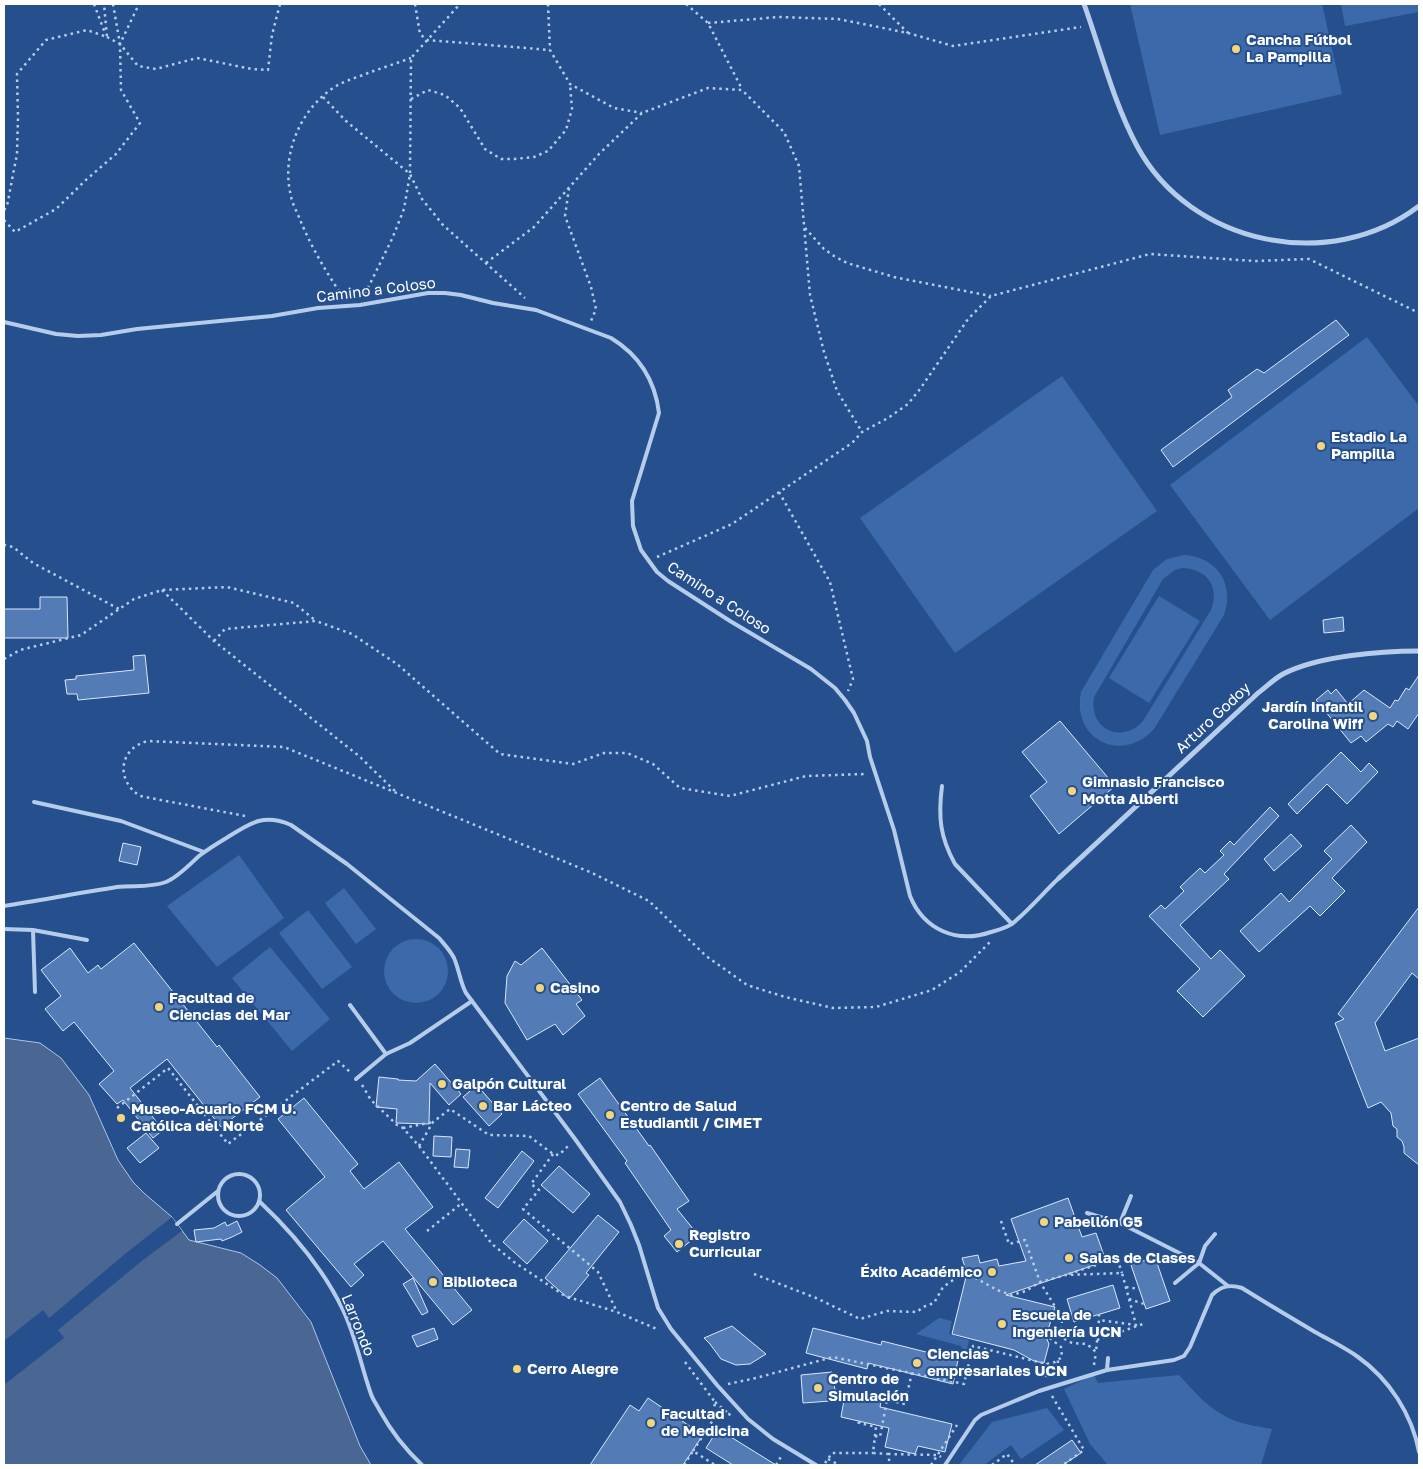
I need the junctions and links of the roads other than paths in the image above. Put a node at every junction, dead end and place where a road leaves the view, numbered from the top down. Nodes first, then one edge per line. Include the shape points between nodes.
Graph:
1 (1084, 4) edge
2 (1419, 206) edge
3 (4, 322) edge
4 (1419, 651) edge
5 (942, 786) dead end
6 (34, 802) dead end
7 (204, 852) junction
8 (1059, 878) joint
9 (4, 906) edge
10 (1012, 924) junction
11 (4, 929) edge
12 (33, 930) junction
13 (87, 940) dead end
14 (35, 992) dead end
15 (472, 1001) junction
16 (350, 1005) dead end
17 (386, 1054) junction
18 (356, 1079) road end
19 (218, 1191) junction
20 (1131, 1196) dead end
21 (259, 1201) junction
22 (1087, 1214) dead end
23 (1120, 1223) junction
24 (177, 1224) dead end
25 (1216, 1234) dead end
26 (1199, 1263) junction
27 (1175, 1283) dead end
28 (1228, 1286) junction
29 (1108, 1358) dead end
30 (1107, 1370) junction
31 (1419, 1452) edge
32 (422, 1465) edge
33 (816, 1465) edge
34 (945, 1465) edge

1 - 2 street via 1118,105 1137,146 1174,192 1222,225 1278,242 1317,244 1368,233 1393,223
3 - 10 lane, Camino a Coloso via 56,334 89,336 445,293 536,310 611,338 631,352 646,372 655,392 659,413 632,501 636,539 648,561 668,580 811,669 845,700 861,727 877,774 910,896 925,920 946,933 962,936 979,936
4 - 8 street, Arturo Godoy via 1331,659 1282,674
5 - 10 lane via 940,818 949,853 955,864
6 - 7 lane via 122,821
7 - 9 lane via 166,882
7 - 15 lane via 251,823 263,820 291,825 347,864 439,938 450,951
8 - 10 lane, Camino a Coloso
11 - 12 lane
12 - 13 lane
12 - 14 lane
15 - 17 lane via 410,1043
15 - 33 lane via 620,1202 632,1225 664,1318 732,1403 760,1429
16 - 17 lane
17 - 18 lane
19 - 21 lane via 222,1209 236,1216 250,1213
19 - 21 lane via 227,1178 243,1175 256,1184
19 - 24 lane
20 - 23 lane
21 - 32 lane, Larrondo via 293,1235 322,1272 352,1330 371,1395 398,1440
22 - 23 lane
23 - 26 lane
25 - 26 lane via 1205,1246
26 - 27 lane
26 - 28 lane
28 - 30 lane via 1212,1295 1184,1356
28 - 31 lane via 1242,1288 1370,1366 1400,1403
29 - 30 lane
30 - 34 lane via 986,1412 976,1420

